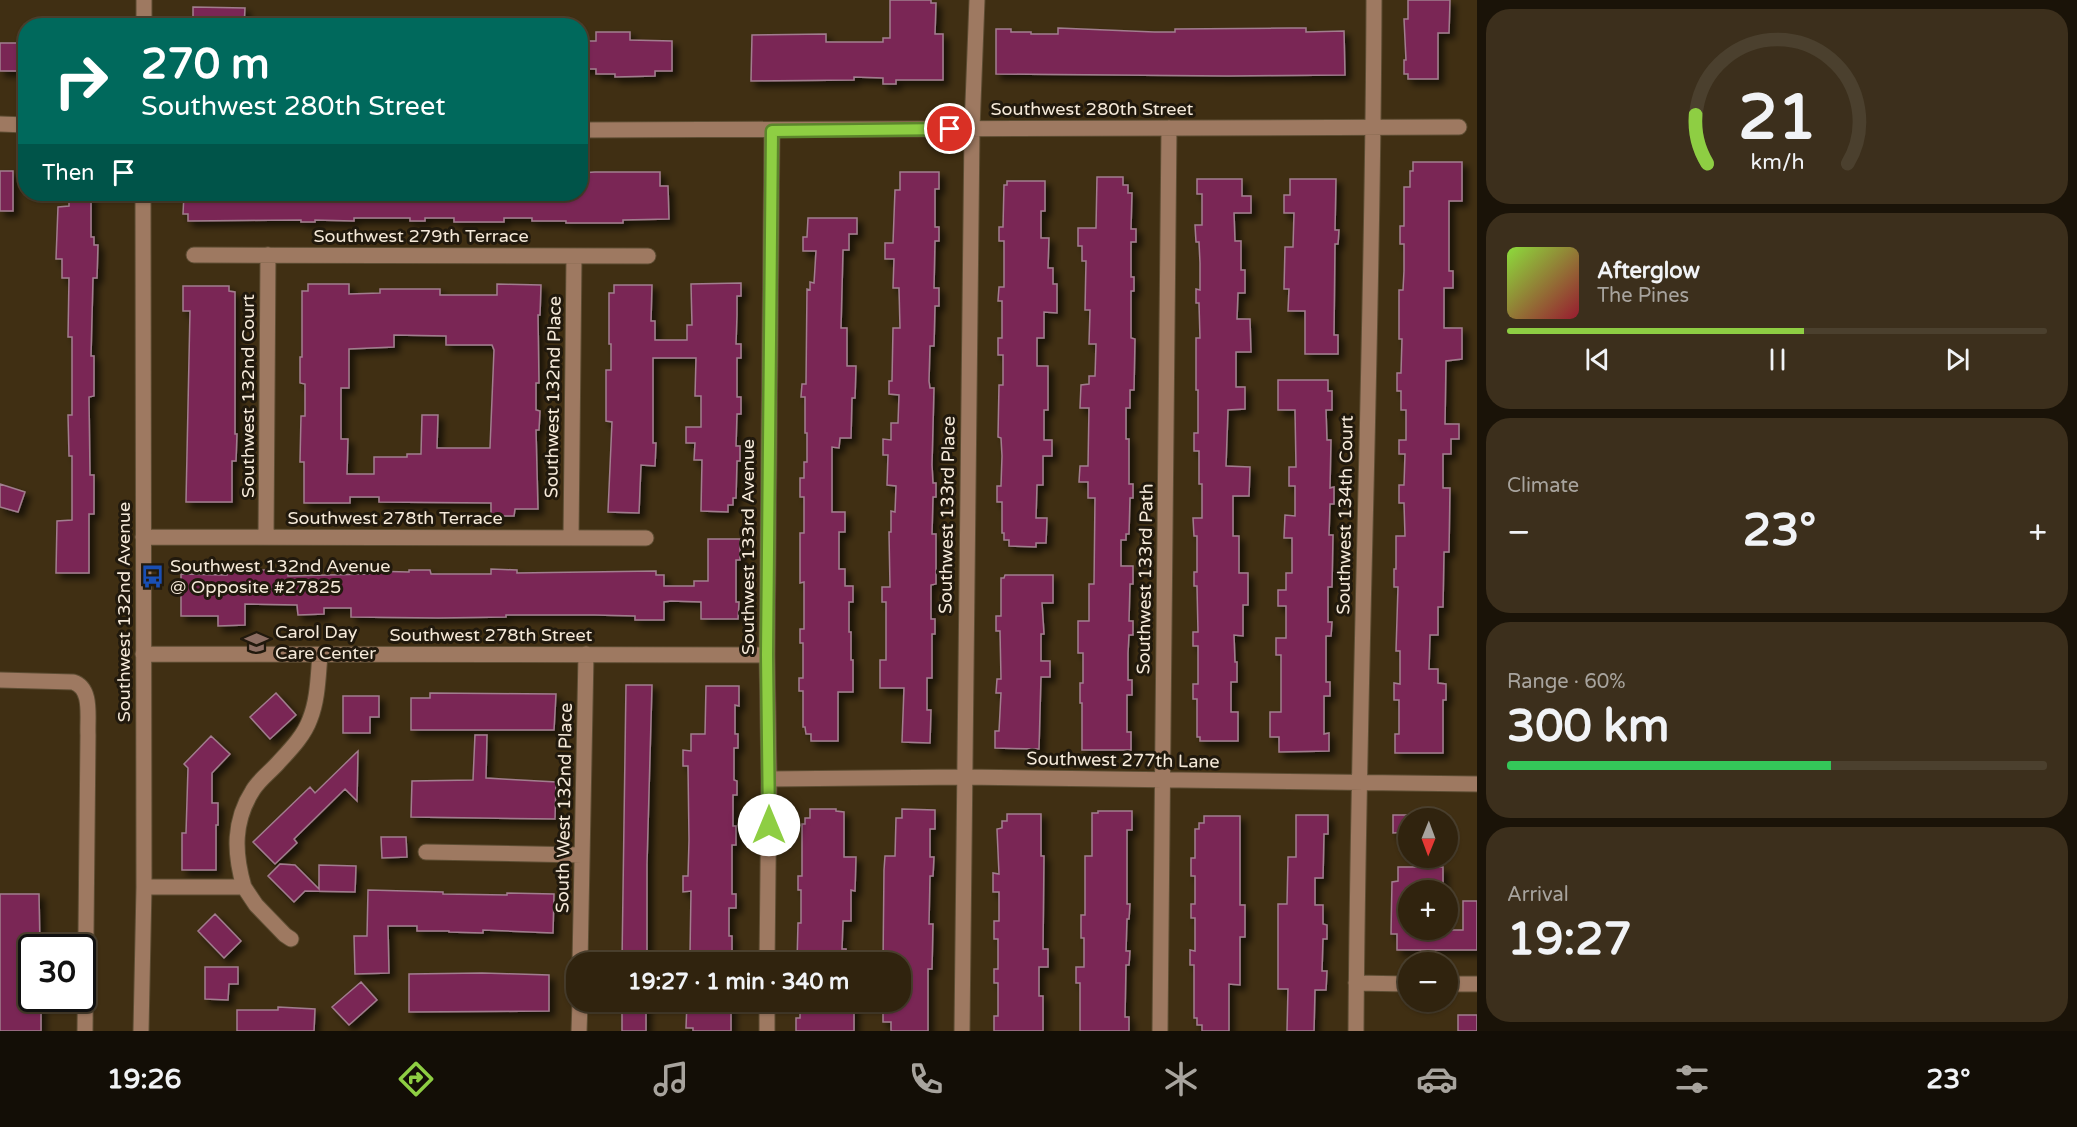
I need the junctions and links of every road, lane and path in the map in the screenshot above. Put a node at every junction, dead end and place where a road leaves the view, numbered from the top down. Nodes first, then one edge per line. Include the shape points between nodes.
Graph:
1 (144, 0) edge
2 (977, 0) edge
3 (1374, 0) edge
4 (144, 18) edge
5 (0, 124) edge
6 (18, 125) edge
7 (1459, 127) dead end
8 (1169, 128) junction
9 (1373, 128) junction
10 (972, 129) junction
11 (588, 130) edge
12 (772, 131) junction
13 (143, 201) edge
14 (194, 255) dead end
15 (268, 255) junction
16 (648, 256) dead end
17 (574, 257) junction
18 (143, 537) junction
19 (266, 537) junction
20 (571, 538) junction
21 (646, 538) dead end
22 (143, 654) junction
23 (586, 654) junction
24 (320, 655) junction
25 (767, 655) junction
26 (0, 681) edge
27 (963, 777) junction
28 (769, 779) junction
29 (1162, 780) junction
30 (1359, 783) junction
31 (1477, 784) edge
32 (426, 852) dead end
33 (582, 855) junction
34 (144, 887) junction
35 (244, 887) junction
36 (291, 939) dead end
37 (580, 952) edge
38 (767, 952) edge
39 (1356, 983) junction
40 (1398, 984) edge
41 (1458, 984) edge
42 (1477, 984) edge
43 (580, 1012) edge
44 (767, 1012) edge
45 (85, 1031) edge
46 (141, 1031) edge
47 (579, 1031) edge
48 (767, 1031) edge
49 (962, 1031) edge
50 (1160, 1031) edge
51 (1356, 1031) edge

1 - 4 street
2 - 10 street, Southwest 133rd Place
3 - 9 street, Southwest 134th Court
5 - 6 street
7 - 9 street, Southwest 280th Street
8 - 9 street, Southwest 280th Street
8 - 10 street, Southwest 280th Street
8 - 29 street, Southwest 133rd Path
9 - 30 street, Southwest 134th Court
10 - 12 street, Southwest 280th Street
10 - 27 street, Southwest 133rd Place
11 - 12 street, Southwest 280th Street
12 - 25 street, Southwest 133rd Avenue
13 - 18 street, Southwest 132nd Avenue
14 - 15 street, Southwest 279th Terrace
15 - 17 street, Southwest 279th Terrace
15 - 19 street, Southwest 132nd Court
16 - 17 street, Southwest 279th Terrace
17 - 20 street, Southwest 132nd Place
18 - 19 street, Southwest 278th Terrace
18 - 22 street, Southwest 132nd Avenue
19 - 20 street, Southwest 278th Terrace
20 - 21 street, Southwest 278th Terrace
22 - 24 street, Southwest 278th Street
22 - 34 street, Southwest 132nd Avenue
23 - 24 street, Southwest 278th Street
23 - 25 street, Southwest 278th Street
23 - 33 street, South West 132nd Place
24 - 35 street via 310,719 295,745 254,789 237,829 236,853
25 - 28 street, Southwest 133rd Avenue
26 - 45 street via 74,682 85,690 88,735
27 - 28 street, Southwest 277th Lane
27 - 29 street, Southwest 277th Lane
27 - 49 street, Southwest 133rd Place
28 - 38 street, Southwest 133rd Avenue
29 - 30 street, Southwest 277th Lane
29 - 50 street, Southwest 133rd Path
30 - 31 street, Southwest 277th Lane
30 - 39 street, Southwest 134th Court
32 - 33 street
33 - 37 street, South West 132nd Place
34 - 35 street
34 - 46 street, Southwest 132nd Avenue
35 - 36 street via 256,905
39 - 40 street
39 - 51 street, Southwest 134th Court
41 - 42 street
43 - 47 street
44 - 48 street

